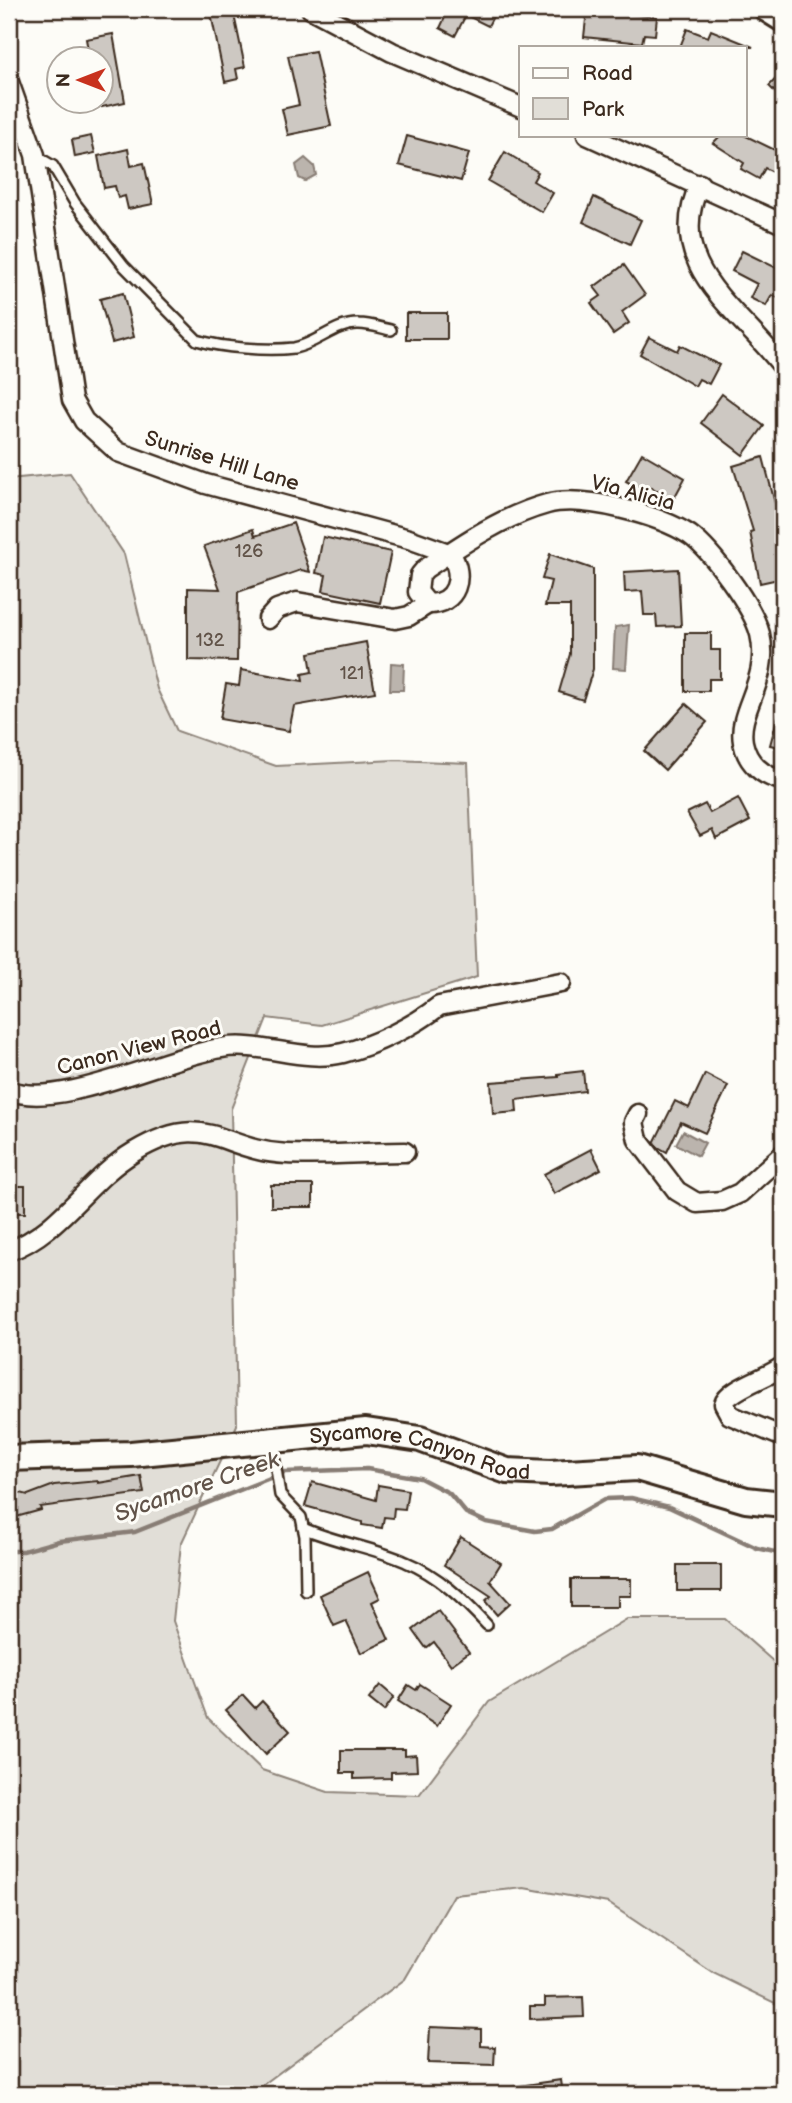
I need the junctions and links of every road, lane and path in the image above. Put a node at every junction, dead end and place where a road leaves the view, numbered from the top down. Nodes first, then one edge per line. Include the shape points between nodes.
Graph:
1 (311, 9) edge
2 (767, 9) edge
3 (783, 19) edge
4 (9, 82) edge
5 (519, 106) edge
6 (589, 136) edge
7 (35, 155) junction
8 (700, 184) junction
9 (783, 224) edge
10 (391, 330) dead end
11 (783, 367) edge
12 (451, 554) junction
13 (428, 604) junction
14 (268, 619) dead end
15 (783, 779) edge
16 (561, 983) dead end
17 (9, 1090) edge
18 (638, 1114) dead end
19 (405, 1152) dead end
20 (783, 1154) edge
21 (9, 1251) edge
22 (783, 1367) edge
23 (783, 1437) edge
24 (272, 1447) junction
25 (9, 1458) edge
26 (783, 1504) edge
27 (303, 1528) junction
28 (306, 1591) dead end
29 (487, 1625) dead end

1 - 5 street via 392,52
2 - 3 main road
4 - 7 street, Sunrise Hill Lane
6 - 8 street
7 - 10 lane via 53,166 124,266 197,340 213,345 293,348 347,325
7 - 12 street, Sunrise Hill Lane via 72,400 84,421 118,452 206,484
8 - 9 street
8 - 11 street via 687,220 695,257 710,284
12 - 13 street via 458,571 454,592 444,601
12 - 13 street, Via Alicia via 420,575 418,592
12 - 15 street, Via Alicia via 483,532 565,500 631,513 692,537 709,554 758,629 761,671 742,739 754,765
13 - 14 street via 395,619 297,602 277,609
16 - 17 street, Canon View Road via 439,1006 424,1018 343,1053 312,1055 222,1047 80,1088 36,1095
18 - 20 street via 634,1122 638,1140 677,1191 697,1203 722,1201 740,1193
19 - 21 street via 285,1154 205,1132 171,1134 132,1153 51,1227
22 - 23 street via 731,1392 724,1404 730,1415
24 - 25 main road, Sycamore Canyon Road
24 - 26 main road, Sycamore Canyon Road via 353,1431 391,1433 507,1471 637,1468 746,1500
24 - 27 lane via 281,1495 301,1517
27 - 28 lane
27 - 29 lane via 406,1562 451,1591

